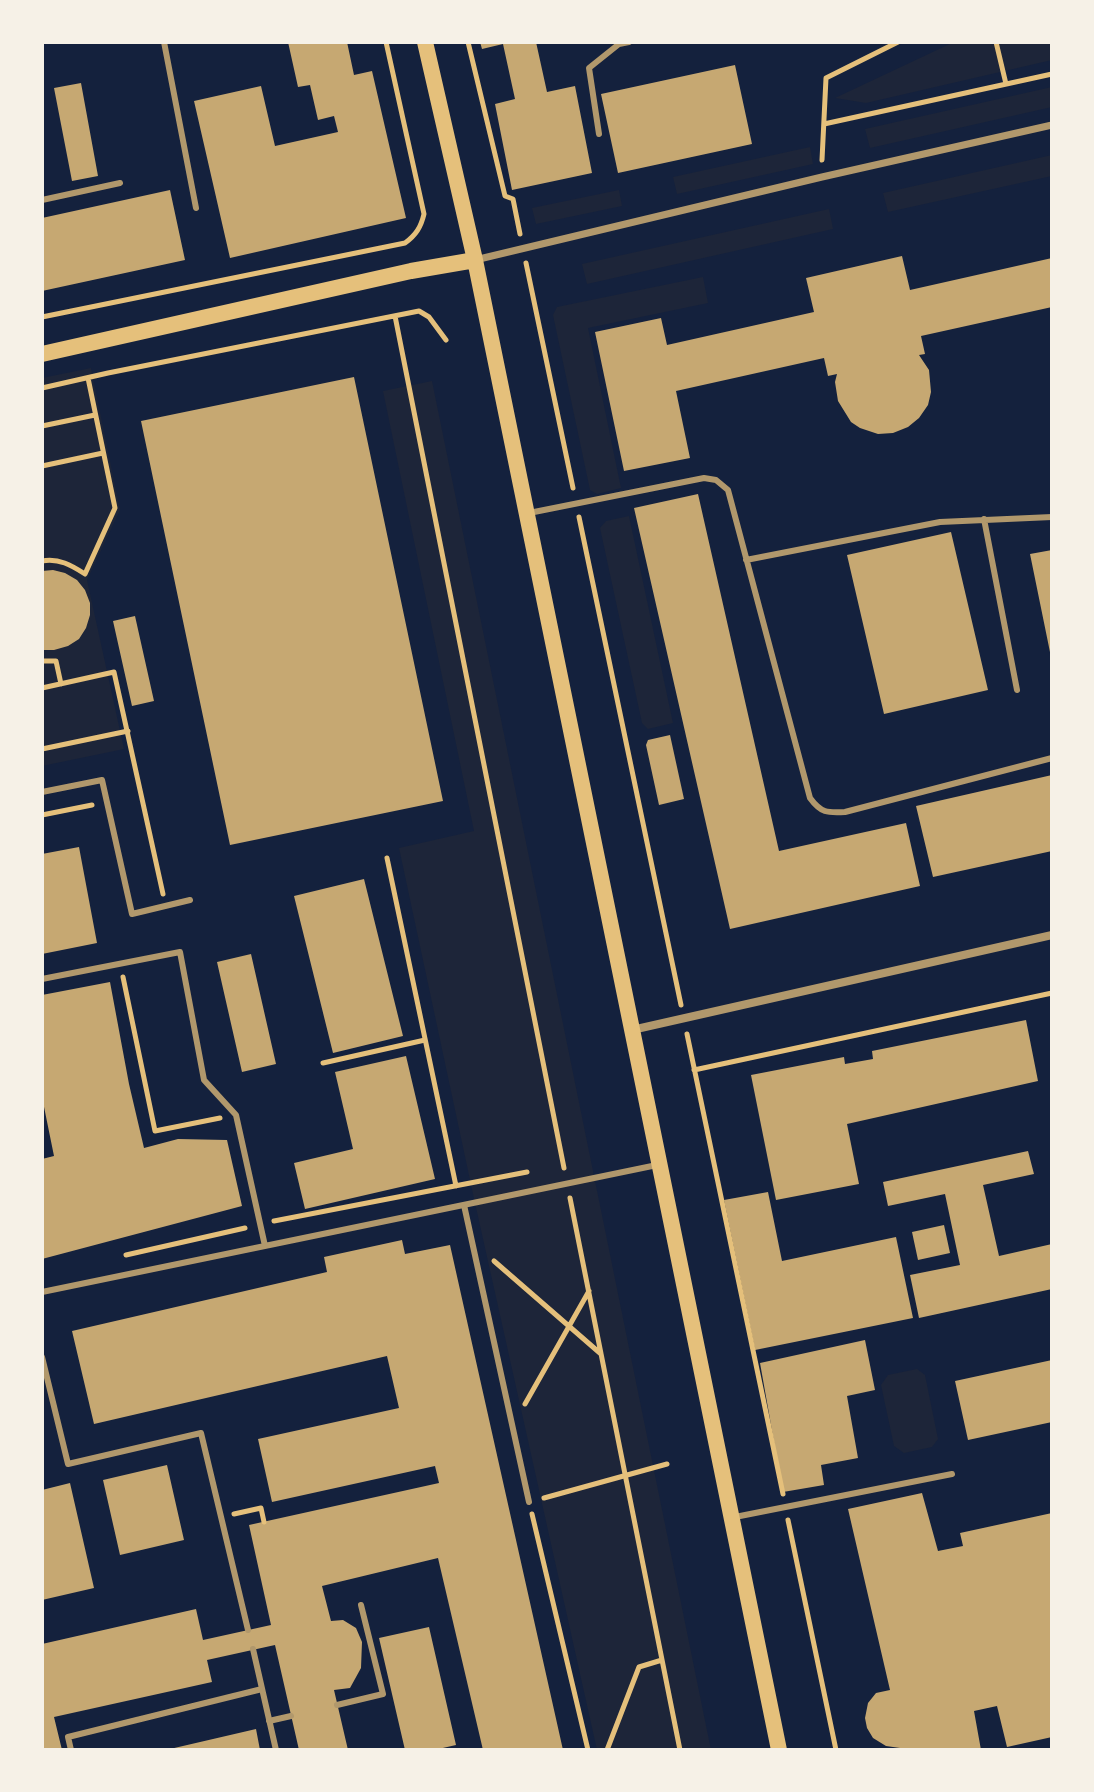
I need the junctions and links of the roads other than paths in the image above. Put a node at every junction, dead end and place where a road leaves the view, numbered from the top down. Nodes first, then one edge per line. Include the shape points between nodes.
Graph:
1 (164, 42) edge
2 (425, 42) edge
3 (629, 42) edge
4 (619, 43) edge
5 (1052, 125) edge
6 (599, 134) dead end
7 (120, 183) dead end
8 (42, 200) edge
9 (196, 208) dead end
10 (475, 260) junction
11 (42, 354) edge
12 (527, 514) junction
13 (1052, 517) edge
14 (984, 519) junction
15 (746, 560) junction
16 (1017, 690) dead end
17 (1052, 758) edge
18 (42, 792) edge
19 (190, 900) dead end
20 (1052, 935) edge
21 (42, 979) edge
22 (632, 1030) junction
23 (660, 1164) junction
24 (464, 1205) junction
25 (265, 1246) junction
26 (42, 1292) edge
27 (42, 1357) edge
28 (952, 1474) dead end
29 (529, 1502) road end
30 (731, 1517) junction
31 (361, 1605) dead end
32 (248, 1630) dead end
33 (253, 1649) dead end
34 (262, 1689) junction
35 (337, 1705) dead end
36 (291, 1716) dead end
37 (269, 1721) junction
38 (71, 1750) edge
39 (276, 1750) edge
40 (779, 1750) edge

1 - 9 lane
2 - 10 main road
3 - 4 lane
4 - 6 lane via 589,68
5 - 10 street
7 - 8 lane
10 - 11 main road
10 - 12 main road
12 - 15 lane via 704,478 716,480 728,490
12 - 22 main road
13 - 14 lane
14 - 15 lane via 940,522
14 - 16 lane
15 - 17 lane via 810,798 817,807 845,812
18 - 19 lane via 102,780 132,914
20 - 22 street
21 - 25 lane via 180,952 204,1080 236,1115
22 - 23 main road
23 - 24 lane
23 - 30 main road
24 - 25 lane
24 - 29 lane
25 - 26 lane
27 - 32 lane via 68,1464 201,1433
28 - 30 lane
30 - 40 main road
31 - 35 lane via 383,1694
33 - 34 lane
34 - 37 lane
34 - 38 lane via 68,1737
36 - 37 lane
37 - 39 lane

